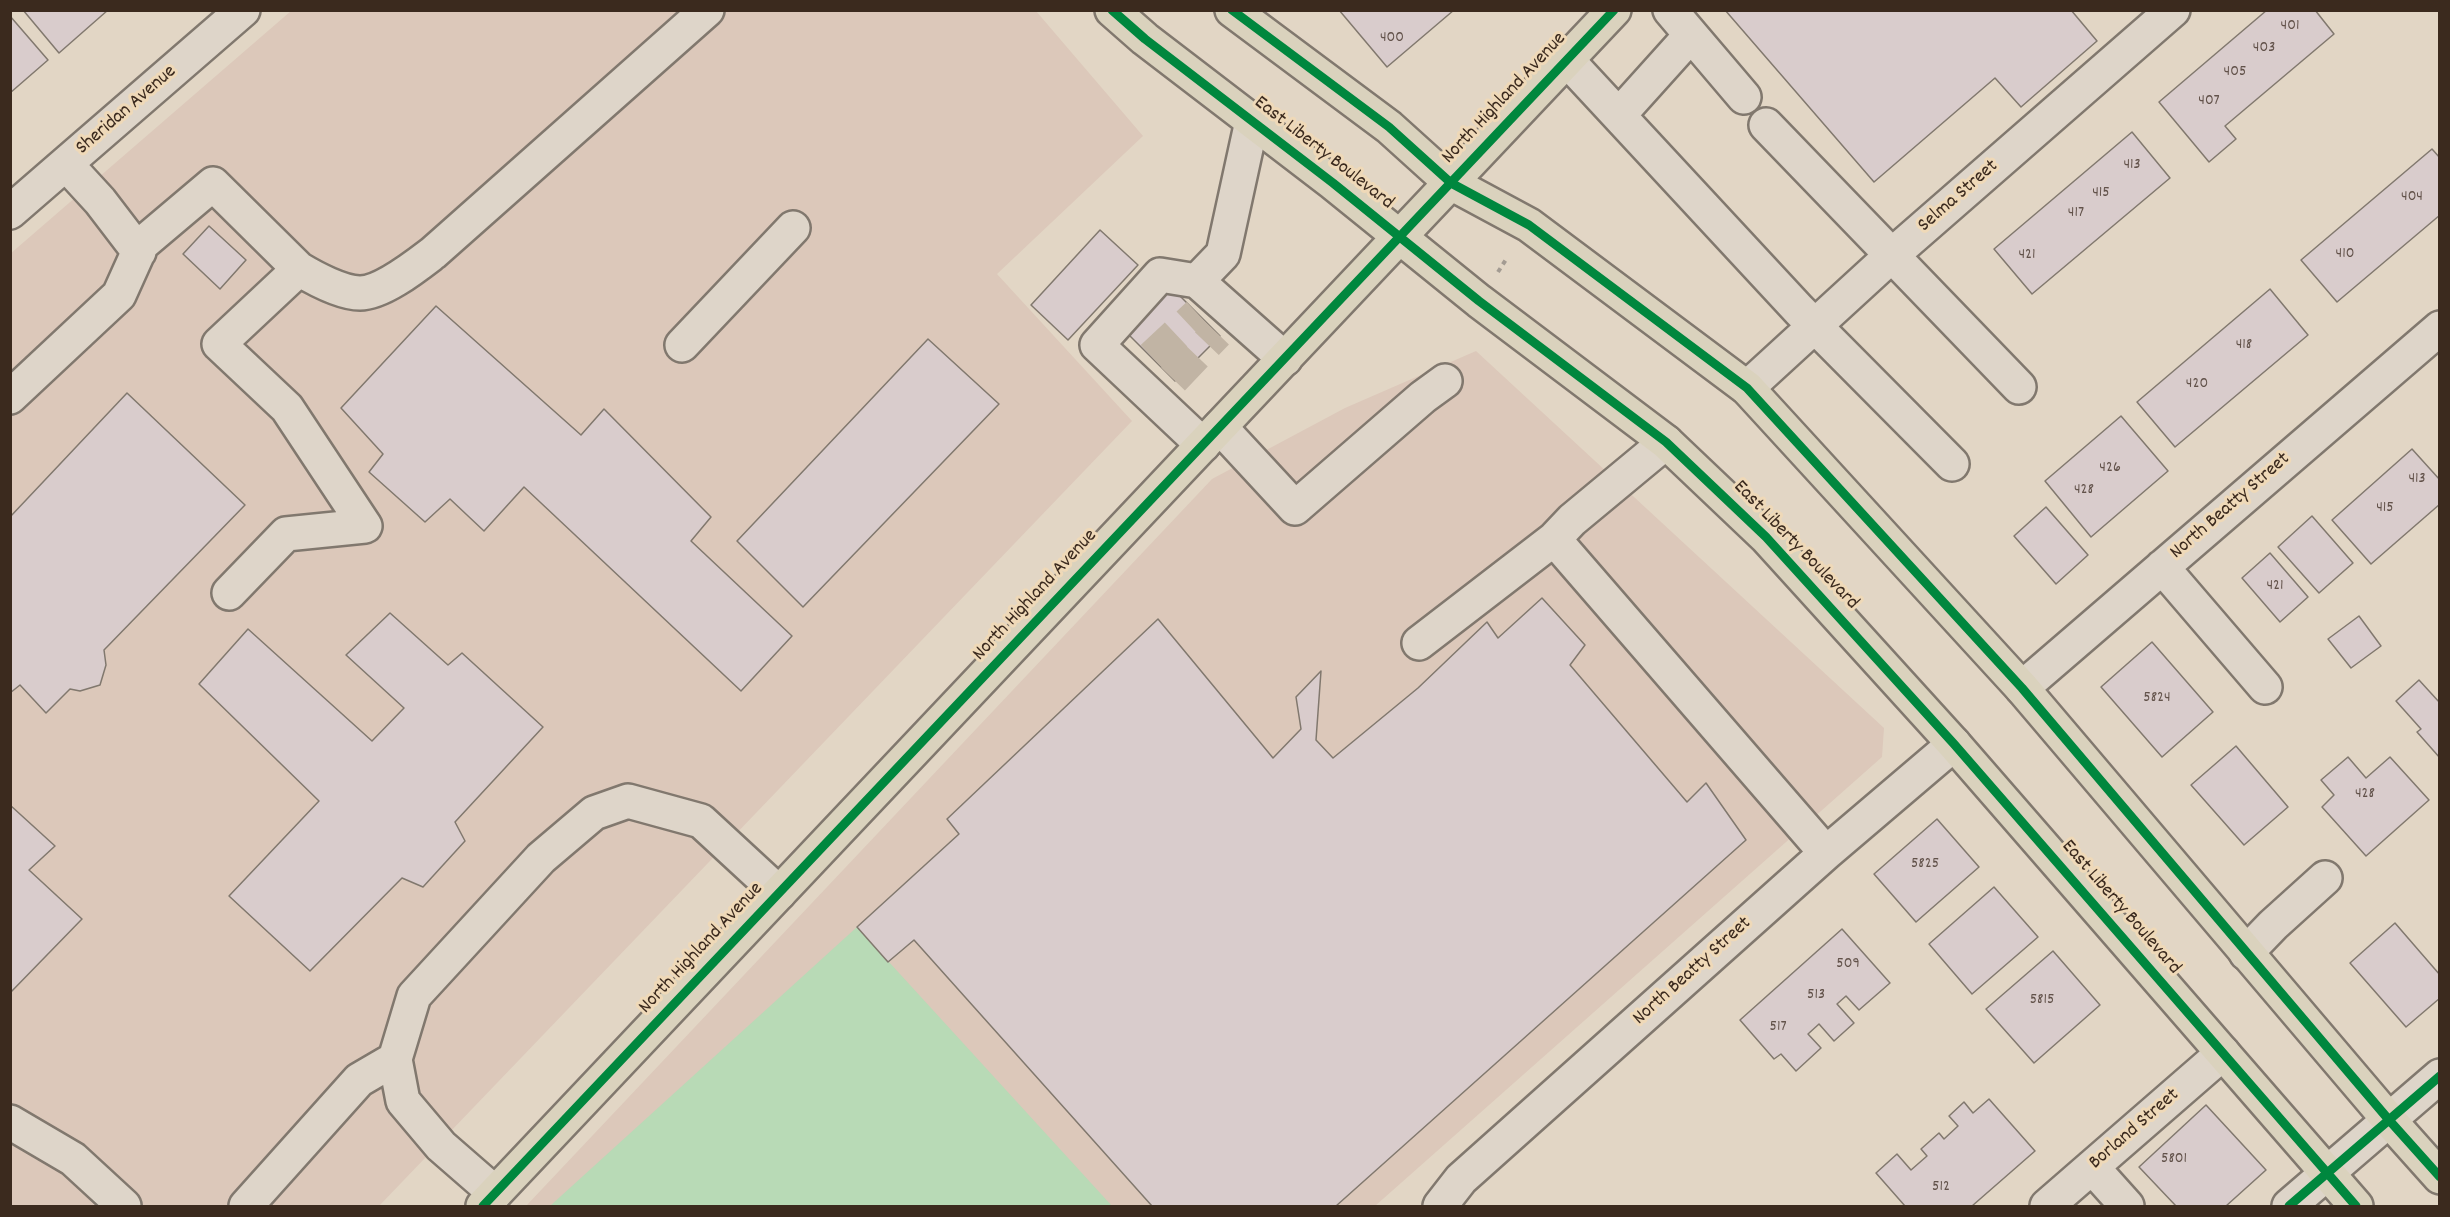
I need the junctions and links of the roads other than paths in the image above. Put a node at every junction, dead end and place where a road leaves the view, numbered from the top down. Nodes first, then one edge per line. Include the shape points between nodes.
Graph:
1 (243, 10) edge
2 (707, 10) edge
3 (1112, 10) edge
4 (1232, 10) edge
5 (1614, 10) edge
6 (1670, 10) edge
7 (2173, 10) edge
8 (1691, 35) junction
9 (1567, 60) junction
10 (1744, 98) dead end
11 (1618, 115) junction
12 (1252, 121) junction
13 (1766, 125) dead end
14 (66, 164) junction
15 (1451, 183) junction
16 (10, 212) edge
17 (793, 228) dead end
18 (1399, 238) junction
19 (138, 252) junction
20 (1892, 256) junction
21 (299, 270) junction
22 (1213, 308) junction
23 (1813, 325) junction
24 (2439, 327) edge
25 (682, 345) dead end
26 (1285, 359) junction
27 (1445, 381) dead end
28 (2019, 387) dead end
29 (1747, 388) junction
30 (10, 397) edge
31 (1212, 436) junction
32 (1666, 442) junction
33 (1952, 464) dead end
34 (1563, 529) junction
35 (2162, 567) junction
36 (229, 593) dead end
37 (1419, 643) dead end
38 (2265, 687) dead end
39 (2022, 688) junction
40 (1954, 744) junction
41 (1826, 853) junction
42 (2325, 878) dead end
43 (779, 893) junction
44 (2246, 953) junction
45 (2223, 1053) junction
46 (395, 1059) junction
47 (2439, 1076) edge
48 (2389, 1120) junction
49 (10, 1122) edge
50 (2092, 1167) junction
51 (2327, 1173) junction
52 (2439, 1177) edge
53 (489, 1200) edge
54 (124, 1206) edge
55 (246, 1206) edge
56 (1440, 1206) edge
57 (2047, 1206) edge
58 (2127, 1206) edge
59 (2289, 1206) edge
60 (2356, 1206) edge

1 - 14 street, Sheridan Avenue
2 - 21 street via 411,270 360,293 324,283
3 - 12 main road, East Liberty Boulevard
4 - 15 main road via 1389,127
5 - 9 main road, North Highland Avenue
6 - 8 street
7 - 20 street, Selma Street
8 - 10 street
8 - 11 street
9 - 11 street
9 - 15 main road, North Highland Avenue
11 - 23 street
12 - 18 main road, East Liberty Boulevard
12 - 22 street
13 - 20 street
14 - 16 street, Sheridan Avenue
14 - 19 street
15 - 18 main road, North Highland Avenue
15 - 29 main road via 1529,225
17 - 25 street
18 - 26 main road, North Highland Avenue
18 - 32 main road, East Liberty Boulevard
19 - 21 street via 142,244 213,184
19 - 30 street via 119,295
20 - 23 street, Selma Street
20 - 28 street
21 - 36 street via 219,344 287,408 365,526 286,534
22 - 26 street
22 - 31 street via 1160,275 1097,345 1153,379
23 - 29 street, Selma Street
23 - 33 street
24 - 35 street, North Beatty Street
26 - 31 main road, North Highland Avenue
27 - 31 street via 1295,508
29 - 39 main road
31 - 43 main road, North Highland Avenue
32 - 34 street
32 - 40 main road, East Liberty Boulevard via 1766,537
34 - 37 street
34 - 41 street
35 - 38 street
35 - 39 street, North Beatty Street
39 - 44 main road
40 - 41 street, North Beatty Street
40 - 45 main road, East Liberty Boulevard
41 - 56 street, North Beatty Street via 1461,1179
42 - 44 street
43 - 46 street via 701,821 628,801 594,813 542,858 414,996
43 - 53 main road, North Highland Avenue
44 - 48 main road
45 - 50 street, Borland Street
45 - 51 main road, East Liberty Boulevard
46 - 53 street via 403,1101
46 - 55 street via 358,1080
47 - 48 street
48 - 51 street
48 - 52 main road
49 - 54 street via 73,1159
50 - 57 street, Borland Street
50 - 58 street
51 - 59 street
51 - 60 main road, East Liberty Boulevard

